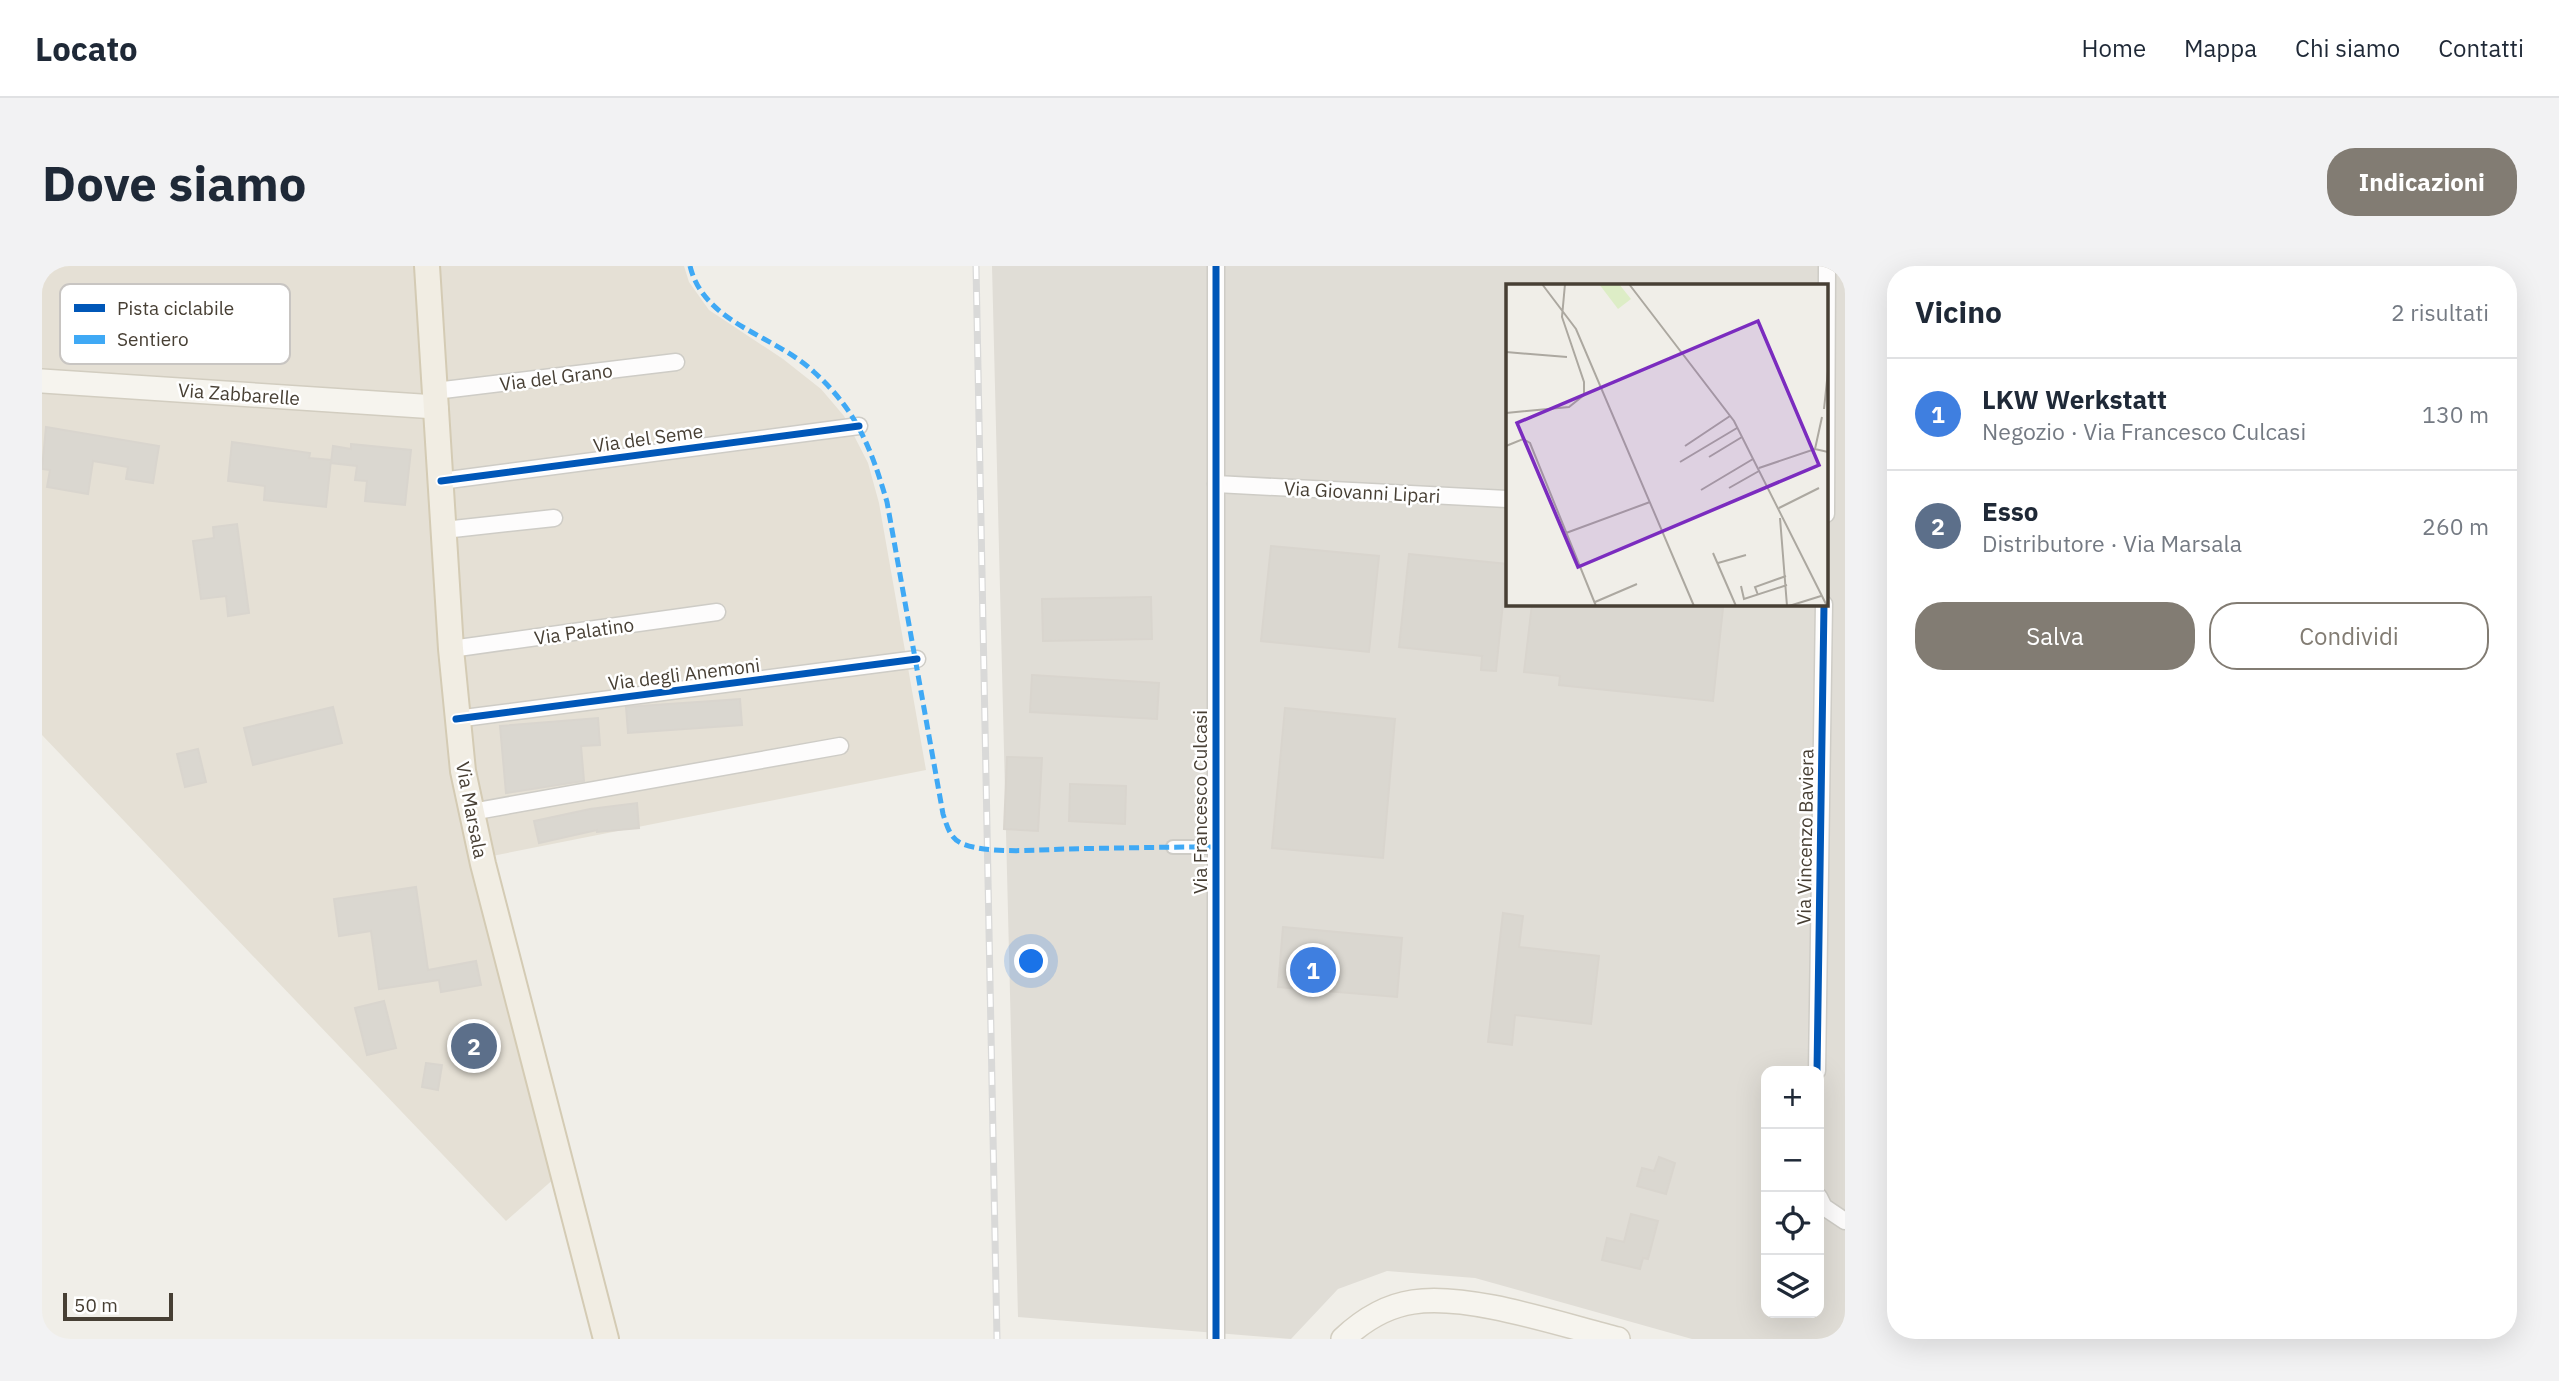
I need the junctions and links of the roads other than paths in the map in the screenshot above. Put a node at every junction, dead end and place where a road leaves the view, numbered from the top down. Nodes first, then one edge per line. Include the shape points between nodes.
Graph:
1 (427, 266) edge
2 (1216, 266) edge
3 (1827, 266) edge
4 (1827, 284) edge
5 (676, 362) dead end
6 (42, 381) edge
7 (435, 399) junction
8 (859, 426) dead end
9 (440, 481) junction
10 (1216, 484) junction
11 (1506, 499) edge
12 (554, 518) dead end
13 (444, 530) junction
14 (1824, 606) edge
15 (717, 612) dead end
16 (451, 649) junction
17 (916, 659) dead end
18 (456, 719) junction
19 (840, 746) dead end
20 (471, 812) junction
21 (1173, 847) dead end
22 (1216, 847) junction
23 (1817, 1066) edge
24 (1824, 1207) edge
25 (1845, 1221) edge
26 (606, 1339) edge
27 (1216, 1339) edge
28 (1343, 1339) edge
29 (1618, 1339) edge

1 - 7 main road, Via Marsala
2 - 10 street, Via Francesco Culcasi
3 - 4 street
5 - 7 street, Via del Grano
6 - 7 main road, Via Zabbarelle
7 - 9 main road, Via Marsala
8 - 9 street, Via del Seme
9 - 13 main road, Via Marsala
10 - 11 street, Via Giovanni Lipari
10 - 22 street, Via Francesco Culcasi
12 - 13 street
13 - 16 main road, Via Marsala
14 - 23 street, Via Vincenzo Baviera
15 - 16 street, Via Palatino
16 - 18 main road, Via Marsala
17 - 18 street, Via degli Anemoni
18 - 20 main road, Via Marsala
19 - 20 street
20 - 26 main road, Via Marsala
21 - 22 street
22 - 27 street, Via Francesco Culcasi
24 - 25 street
28 - 29 main road via 1388,1309 1438,1300

